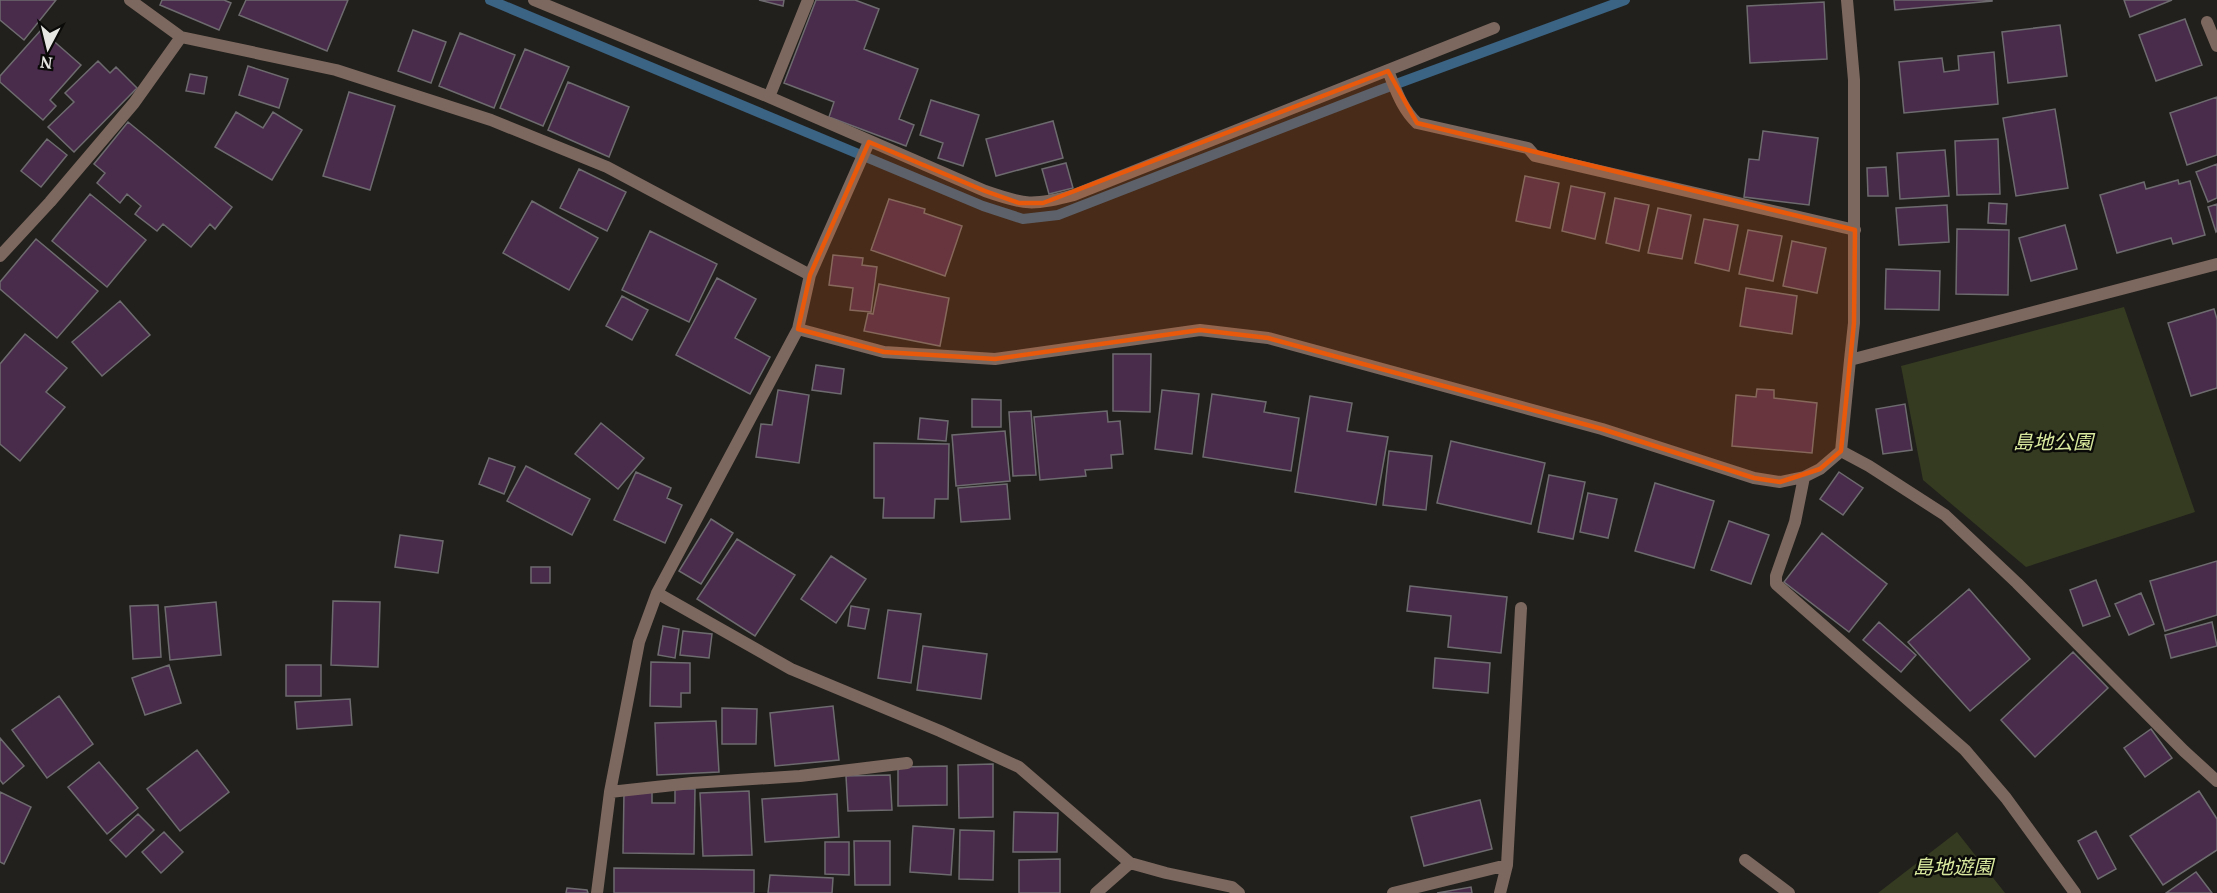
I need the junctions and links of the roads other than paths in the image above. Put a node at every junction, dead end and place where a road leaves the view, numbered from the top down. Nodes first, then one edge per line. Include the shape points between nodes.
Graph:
1 (130, 0) edge
2 (534, 0) edge
3 (808, 0) edge
4 (1847, 0) edge
5 (2207, 22) dead end
6 (1494, 28) dead end
7 (181, 37) junction
8 (2217, 46) edge
9 (1392, 81) junction
10 (769, 97) junction
11 (867, 146) junction
12 (1855, 230) junction
13 (0, 256) edge
14 (2217, 264) edge
15 (810, 275) junction
16 (798, 329) junction
17 (1850, 360) junction
18 (1841, 451) junction
19 (1804, 477) junction
20 (657, 593) junction
21 (1521, 608) dead end
22 (908, 763) dead end
23 (2217, 780) edge
24 (610, 792) junction
25 (1745, 860) dead end
26 (1130, 863) junction
27 (1507, 865) junction
28 (597, 893) edge
29 (1096, 893) edge
30 (1239, 893) edge
31 (1393, 893) edge
32 (1500, 893) edge
33 (1789, 893) edge
34 (2075, 893) edge

1 - 7 street
2 - 10 street
3 - 10 street
4 - 12 street via 1854,80
5 - 8 street
6 - 9 street
7 - 13 street via 134,102
7 - 15 street via 336,70 491,120 607,167
9 - 11 street via 1043,203 1019,203
9 - 12 street via 1417,123 1528,148 1535,156
10 - 11 street
11 - 15 street
12 - 17 street
14 - 17 street
15 - 16 street
16 - 19 street via 884,352 995,359 1200,330 1268,338 1602,429 1754,478 1780,482
16 - 20 street
17 - 18 street
18 - 19 street
18 - 23 street via 1945,515
19 - 34 street via 1776,584 1965,750 2006,798
20 - 24 street via 639,642
20 - 26 street via 791,669 1019,767
21 - 27 street
22 - 24 street
24 - 28 street
25 - 33 street
26 - 29 street
26 - 30 street via 1232,887
27 - 31 street
27 - 32 street

